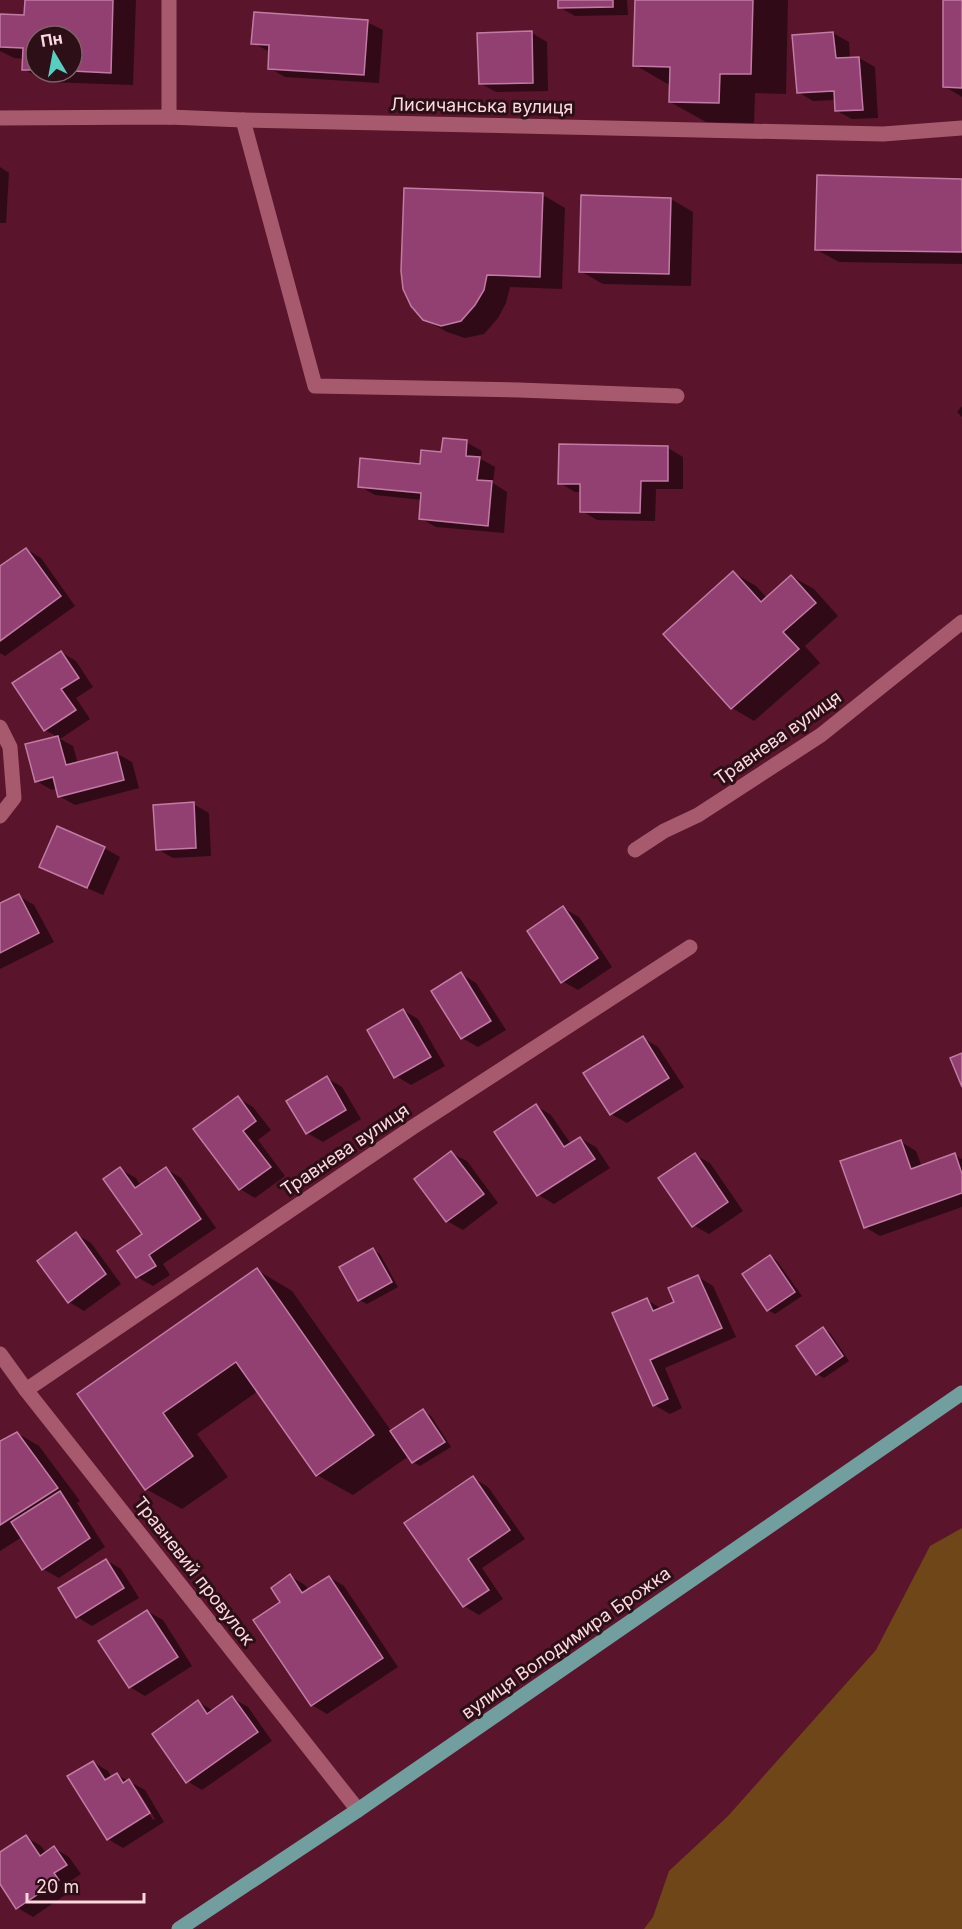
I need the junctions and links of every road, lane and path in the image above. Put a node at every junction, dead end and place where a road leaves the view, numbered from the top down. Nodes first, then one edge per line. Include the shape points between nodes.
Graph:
1 (169, 0) edge
2 (169, 117) junction
3 (0, 118) edge
4 (243, 120) junction
5 (962, 128) edge
6 (677, 396) dead end
7 (962, 622) edge
8 (0, 727) edge
9 (0, 816) edge
10 (635, 850) dead end
11 (690, 947) dead end
12 (0, 1354) edge
13 (26, 1390) junction
14 (962, 1393) edge
15 (358, 1810) junction
16 (184, 1927) edge

1 - 2 street
2 - 3 street, Лисичанська вулиця
2 - 4 street, Лисичанська вулиця
4 - 5 street, Лисичанська вулиця via 883,134
4 - 6 street via 315,386
7 - 10 street, Травнева вулиця via 822,735 698,815
8 - 9 street via 10,747 14,798
11 - 13 street, Травнева вулиця via 413,1127
12 - 13 street, Травневий провулок
13 - 15 street, Травневий провулок
14 - 15 main road, вулиця Володимира Брожка
15 - 16 main road, вулиця Володимира Брожка

